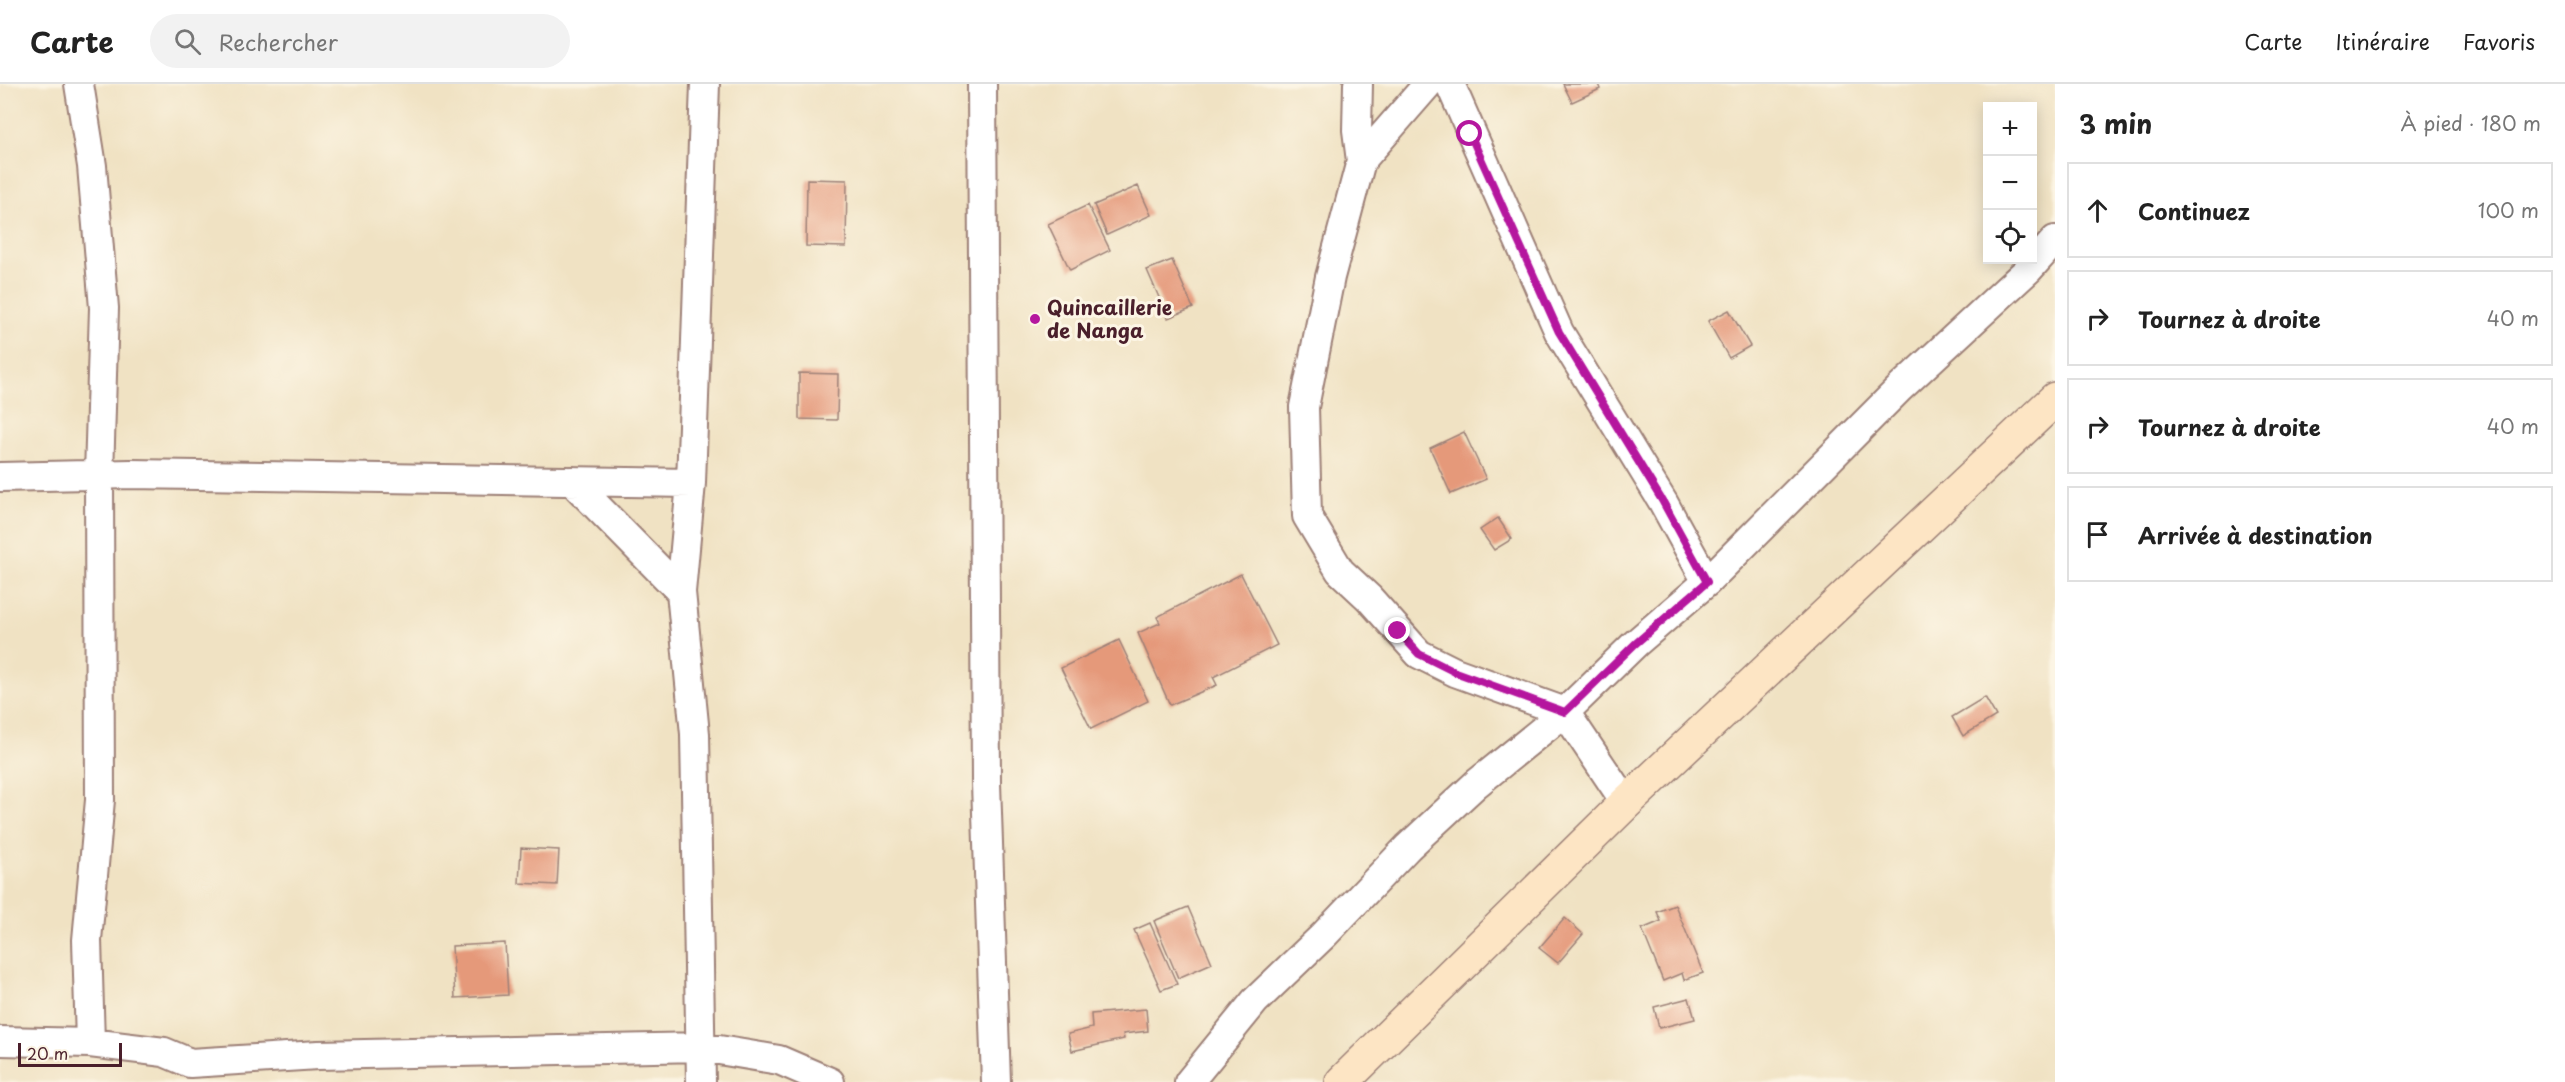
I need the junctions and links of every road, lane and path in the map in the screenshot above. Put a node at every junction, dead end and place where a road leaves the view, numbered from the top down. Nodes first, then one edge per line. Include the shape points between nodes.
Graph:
1 (79, 84) edge
2 (705, 84) edge
3 (982, 84) edge
4 (1358, 84) edge
5 (1428, 84) edge
6 (1450, 84) edge
7 (1361, 161) junction
8 (2055, 240) edge
9 (2055, 399) edge
10 (99, 475) junction
11 (0, 477) edge
12 (572, 481) junction
13 (691, 483) junction
14 (1707, 582) junction
15 (681, 592) junction
16 (1565, 712) junction
17 (1626, 803) junction
18 (0, 1041) edge
19 (90, 1043) junction
20 (701, 1047) junction
21 (702, 1082) edge
22 (830, 1082) edge
23 (996, 1082) edge
24 (1189, 1082) edge
25 (1342, 1082) edge

1 - 10 street via 92,166 104,308
2 - 13 street
3 - 23 street via 986,783
4 - 7 street
5 - 7 street
6 - 14 street via 1559,332
7 - 16 street via 1330,277 1305,407 1307,516 1340,571 1419,654 1465,676
8 - 14 street via 2029,269 1900,388
9 - 17 street
10 - 11 street
10 - 12 street
10 - 19 street via 100,800 87,940
12 - 13 street
12 - 15 street
13 - 15 street
14 - 16 street
15 - 20 street via 695,734
16 - 17 street
16 - 24 street via 1476,784 1408,847 1255,1001
17 - 25 street
18 - 19 street
19 - 20 street via 164,1052 190,1063 318,1055
20 - 21 street
20 - 22 street via 779,1060

